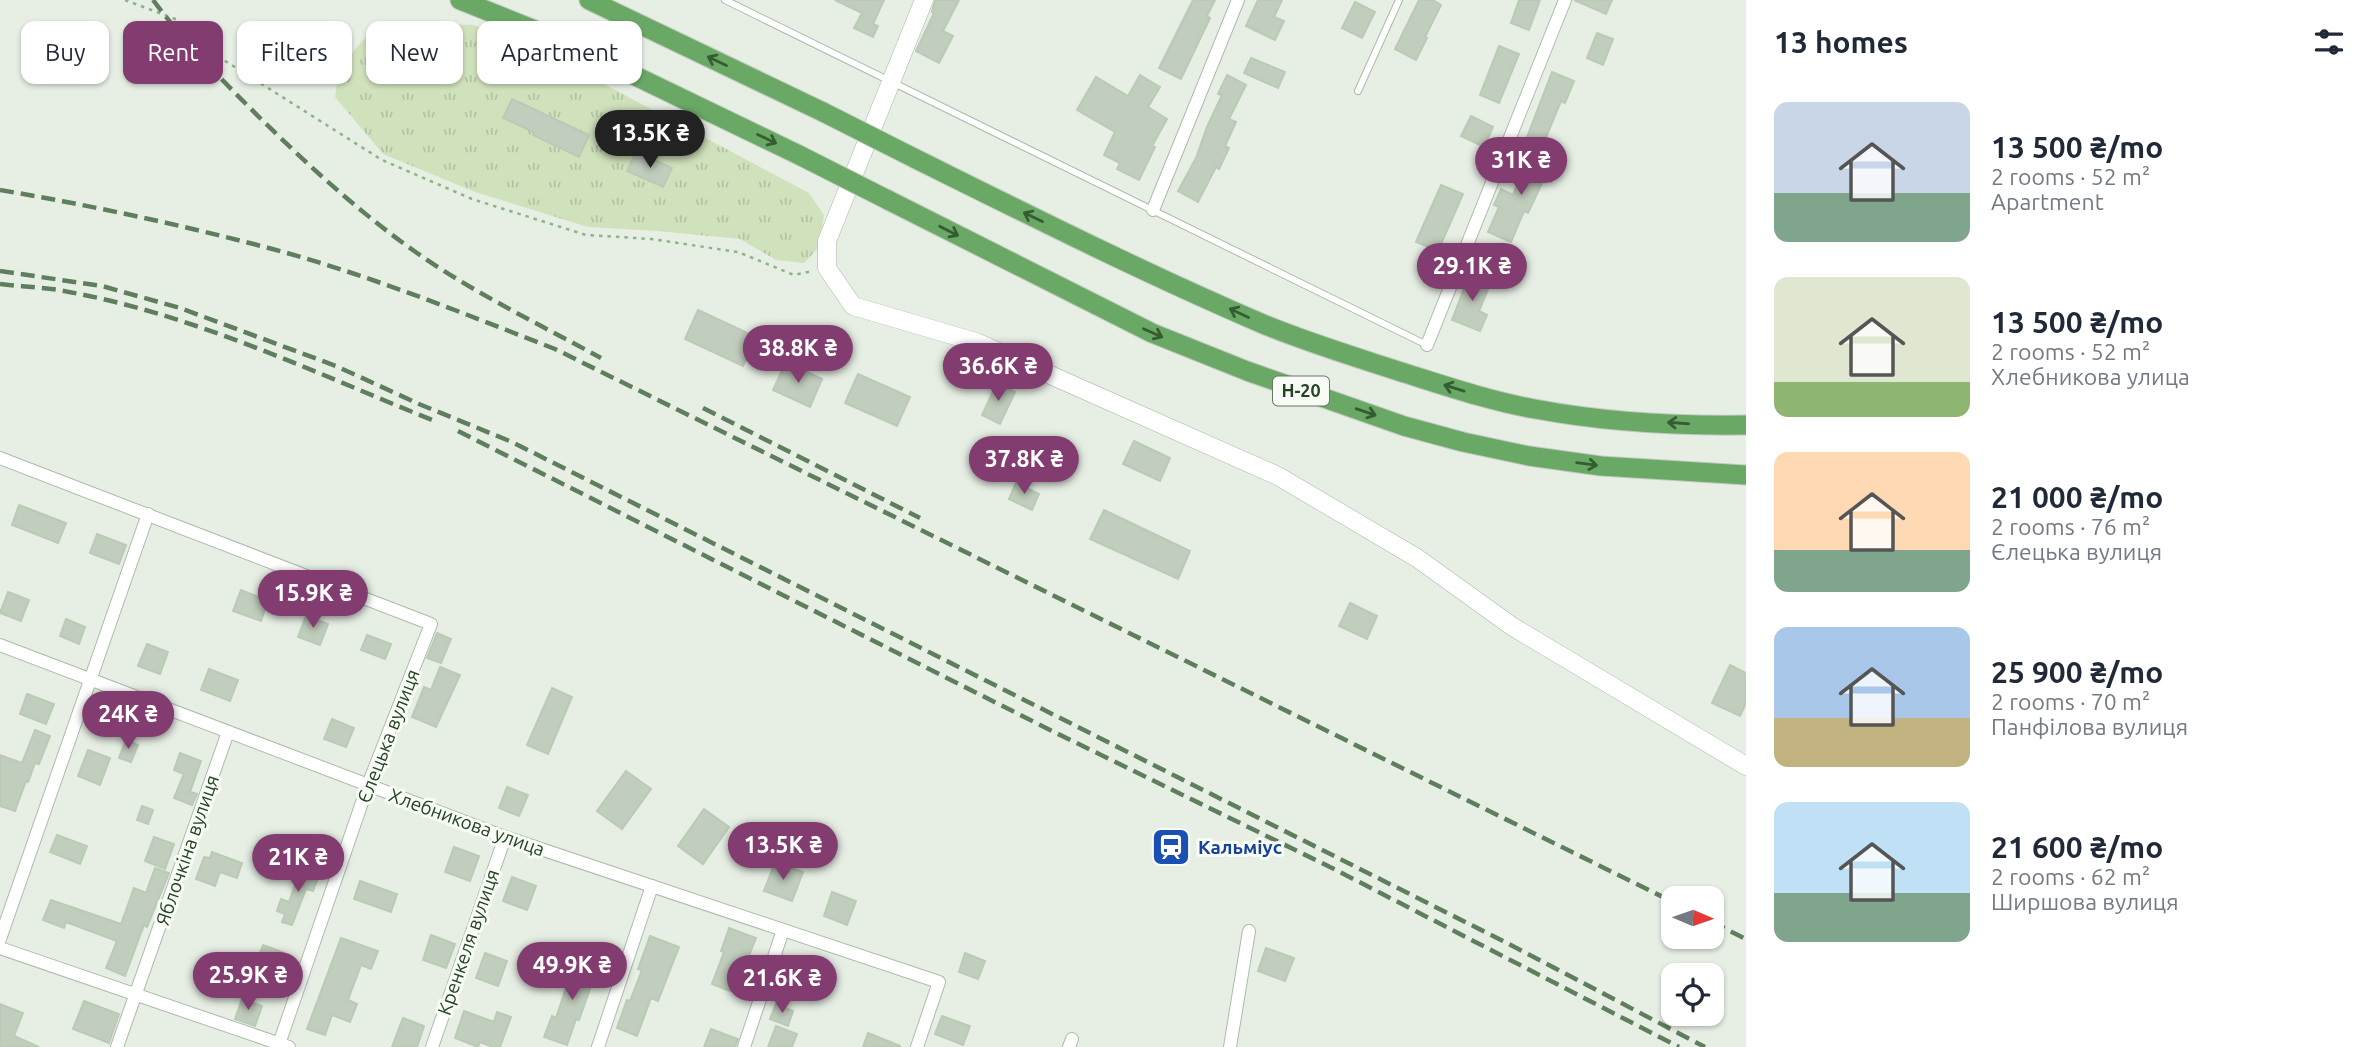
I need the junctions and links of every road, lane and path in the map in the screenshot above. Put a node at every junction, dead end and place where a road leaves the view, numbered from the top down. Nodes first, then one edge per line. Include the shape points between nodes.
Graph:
1 (125, 0) edge
2 (460, 0) edge
3 (589, 0) edge
4 (725, 0) edge
5 (924, 0) edge
6 (1238, 0) edge
7 (1399, 0) edge
8 (1565, 0) edge
9 (892, 80) junction
10 (1358, 91) dead end
11 (1153, 210) junction
12 (827, 268) junction
13 (1427, 345) joint
14 (1746, 425) edge
15 (0, 458) edge
16 (1746, 475) edge
17 (148, 514) junction
18 (0, 645) edge
19 (91, 680) junction
20 (228, 732) junction
21 (1746, 765) edge
22 (368, 785) junction
23 (505, 837) junction
24 (652, 886) junction
25 (783, 930) junction
26 (1249, 931) dead end
27 (0, 939) edge
28 (0, 948) edge
29 (136, 994) junction
30 (282, 1046) edge
31 (117, 1047) edge
32 (432, 1047) edge
33 (598, 1047) edge
34 (744, 1047) edge
35 (917, 1047) edge
36 (1230, 1047) edge

1 - 12 path via 178,20 211,52 382,160 472,199 586,235 737,252 793,275
2 -> 16 main road, Н-20, bridge via 565,42 1152,333 1247,371 1463,442 1601,466
14 -> 3 main road, Н-20, bridge via 1596,418 1534,409 1391,369 1264,324 1080,240
4 - 9 lane
5 - 9 street
6 - 11 street
7 - 10 lane
8 - 13 street
9 - 11 lane
9 - 12 street via 827,241
11 - 13 lane
12 - 21 street via 853,306 976,342 1278,475 1417,558 1513,626
15 - 17 street
17 - 19 street
17 - 22 street, Єлецька вулиця via 431,624
18 - 19 street, Хлебникова улица
19 - 20 street, Хлебникова улица
19 - 27 street
20 - 22 street, Хлебникова улица
20 - 29 street, Яблочкіна вулиця
22 - 23 street, Хлебникова улица
22 - 30 street, Єлецька вулиця
23 - 24 street, Хлебникова улица
23 - 32 street, Кренкеля вулиця
24 - 25 street, Хлебникова улица
24 - 33 street
25 - 34 street
25 - 35 street, Хлебникова улица via 939,982
26 - 36 street
28 - 29 street
29 - 30 street
29 - 31 street, Яблочкіна вулиця

